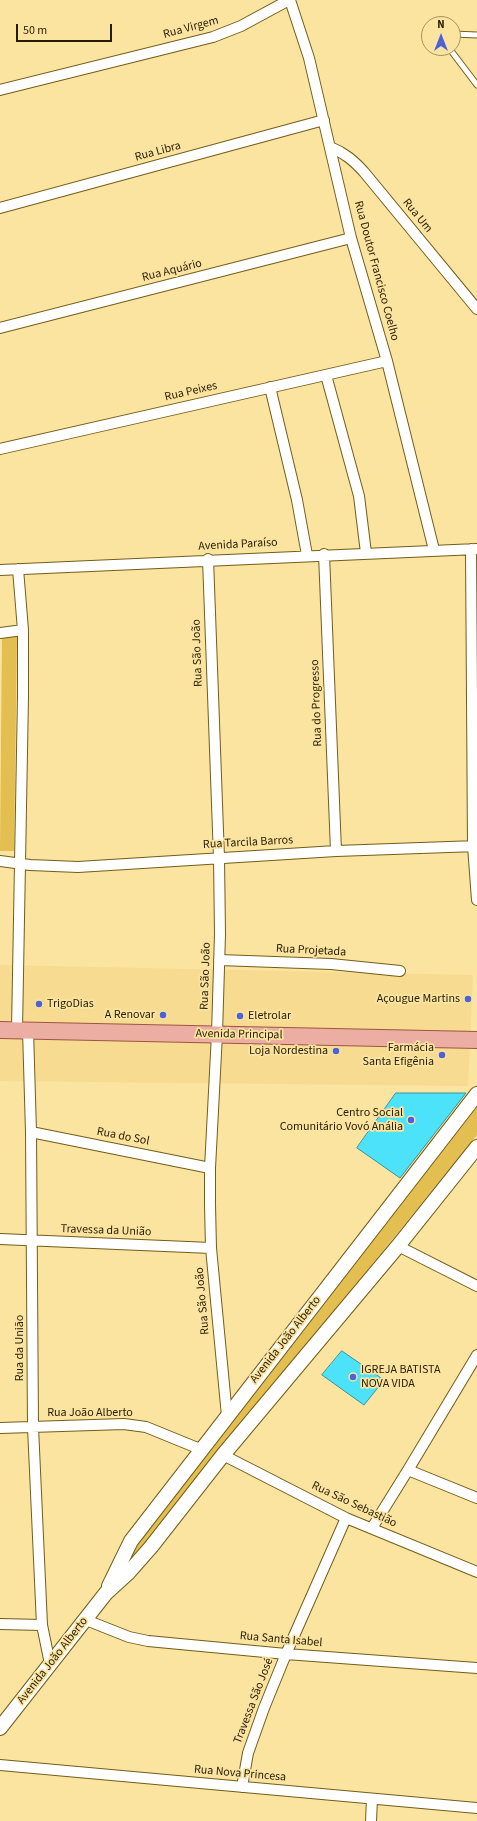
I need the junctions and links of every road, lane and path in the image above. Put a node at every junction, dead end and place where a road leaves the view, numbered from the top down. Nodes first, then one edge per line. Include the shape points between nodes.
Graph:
1 (290, 0) edge
2 (461, 34) edge
3 (477, 35) edge
4 (455, 56) edge
5 (477, 85) edge
6 (0, 90) edge
7 (324, 120) junction
8 (330, 147) junction
9 (0, 208) edge
10 (351, 238) junction
11 (477, 309) edge
12 (0, 328) edge
13 (387, 361) junction
14 (326, 375) junction
15 (270, 388) junction
16 (0, 449) edge
17 (474, 549) edge
18 (434, 550) junction
19 (366, 553) junction
20 (324, 554) junction
21 (307, 555) junction
22 (208, 559) junction
23 (18, 569) junction
24 (0, 570) edge
25 (23, 630) junction
26 (0, 632) edge
27 (475, 846) edge
28 (336, 851) junction
29 (219, 858) junction
30 (0, 861) edge
31 (20, 864) junction
32 (477, 900) edge
33 (219, 960) junction
34 (400, 971) dead end
35 (0, 1030) edge
36 (22, 1030) junction
37 (217, 1034) junction
38 (477, 1040) edge
39 (477, 1094) edge
40 (31, 1132) junction
41 (477, 1147) edge
42 (210, 1168) junction
43 (0, 1239) edge
44 (32, 1241) junction
45 (398, 1246) junction
46 (211, 1248) junction
47 (477, 1286) edge
48 (477, 1355) edge
49 (227, 1416) junction
50 (33, 1427) junction
51 (0, 1428) edge
52 (200, 1450) junction
53 (223, 1455) junction
54 (408, 1470) junction
55 (477, 1498) edge
56 (346, 1518) junction
57 (372, 1528) junction
58 (477, 1572) edge
59 (106, 1594) junction
60 (86, 1620) junction
61 (0, 1624) edge
62 (42, 1625) junction
63 (286, 1654) junction
64 (50, 1664) junction
65 (477, 1668) edge
66 (0, 1728) edge
67 (0, 1765) edge
68 (242, 1787) junction
69 (372, 1799) junction
70 (477, 1808) edge
71 (371, 1821) edge

1 - 6 street, Rua Virgem via 241,26 212,37
1 - 7 street, Rua Doutor Francisco Coelho via 309,58
2 - 3 lane
4 - 5 lane
7 - 8 street, Rua Doutor Francisco Coelho
7 - 9 street, Rua Libra
8 - 10 street, Rua Doutor Francisco Coelho
8 - 11 street, Rua Um via 352,158
10 - 12 street, Rua Aquário
10 - 13 street, Rua Doutor Francisco Coelho
13 - 14 street, Rua Peixes
13 - 18 street, Rua Doutor Francisco Coelho
14 - 15 street, Rua Peixes
14 - 19 street via 359,496
15 - 16 street, Rua Peixes
15 - 21 street via 297,500
17 - 18 street, Avenida Paraíso
17 - 27 street
18 - 19 street, Avenida Paraíso
19 - 20 street, Avenida Paraíso
20 - 21 street, Avenida Paraíso
20 - 28 street, Rua do Progresso
21 - 22 street, Avenida Paraíso
22 - 23 street, Avenida Paraíso
22 - 29 street, Rua São João
23 - 24 street, Avenida Paraíso
23 - 25 street, Rua da União
25 - 26 street
25 - 31 street, Rua da União
27 - 28 street, Rua Tarcila Barros
27 - 32 street
28 - 29 street, Rua Tarcila Barros
29 - 31 street, Rua Tarcila Barros via 78,867
29 - 33 street, Rua São João
30 - 31 street, Rua Tarcila Barros
31 - 36 street, Rua da União
33 - 34 street, Rua Projetada via 331,964
33 - 37 street, Rua São João
35 - 36 main road, Avenida Principal
36 - 37 main road, Avenida Principal
36 - 40 street, Rua da União
37 - 38 main road, Avenida Principal
37 - 42 street, Rua São João
39 - 49 street, Avenida João Alberto
40 - 42 street, Rua do Sol
40 - 44 street, Rua da União
41 - 45 street, Avenida João Alberto
42 - 46 street, Rua São João
43 - 44 street, Travessa da União
44 - 46 street, Travessa da União
44 - 50 street, Rua da União
45 - 47 street
45 - 53 street, Avenida João Alberto
46 - 49 street, Rua São João
48 - 54 street
49 - 52 street, Avenida João Alberto
50 - 51 street, Rua João Alberto
50 - 52 street, Rua João Alberto via 124,1424 146,1427
50 - 62 street, Rua da União
52 - 59 street, Avenida João Alberto via 131,1541
53 - 56 street, Rua São Sebastião
53 - 59 street, Avenida João Alberto via 151,1546
54 - 55 street
54 - 57 street
56 - 57 street, Rua São Sebastião
56 - 63 street, Travessa São José
57 - 58 street, Rua São Sebastião
59 - 60 street, Avenida João Alberto
60 - 63 street, Rua Santa Isabel via 129,1637 148,1641
60 - 64 street, Avenida João Alberto
61 - 62 street
62 - 64 street, Rua da União
63 - 65 street, Rua Santa Isabel
63 - 68 street, Travessa São José via 248,1753
64 - 66 street, Avenida João Alberto
67 - 68 street, Rua Nova Princesa
68 - 69 street, Rua Nova Princesa
69 - 70 street, Rua Nova Princesa
69 - 71 street

